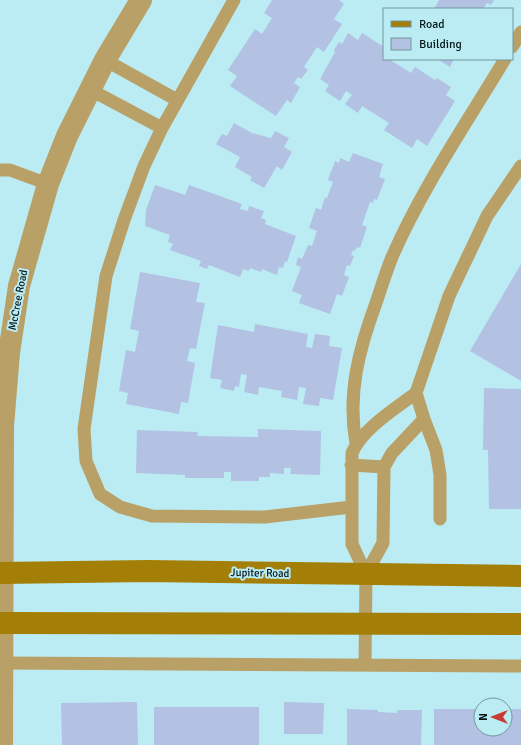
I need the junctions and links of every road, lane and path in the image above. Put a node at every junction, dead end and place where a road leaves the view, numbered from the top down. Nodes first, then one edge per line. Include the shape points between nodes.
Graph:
1 (141, 0) edge
2 (234, 0) edge
3 (521, 32) edge
4 (513, 45) edge
5 (104, 60) junction
6 (504, 60) edge
7 (89, 89) junction
8 (177, 100) junction
9 (162, 128) junction
10 (521, 166) edge
11 (0, 170) edge
12 (48, 184) junction
13 (416, 393) junction
14 (424, 419) junction
15 (356, 443) junction
16 (351, 465) junction
17 (384, 467) junction
18 (351, 507) junction
19 (440, 519) dead end
20 (1, 573) edge
21 (366, 574) junction
22 (521, 576) edge
23 (1, 623) edge
24 (365, 624) junction
25 (521, 624) edge
26 (3, 663) junction
27 (365, 665) junction
28 (521, 666) edge
29 (1, 716) edge
30 (2, 745) edge

1 - 5 street, McCree Road
2 - 8 lane
3 - 4 lane
5 - 7 street, McCree Road
5 - 8 lane
6 - 15 lane via 429,184 392,257 366,330 355,372 352,423
7 - 9 lane
7 - 12 street, McCree Road
8 - 9 lane
9 - 18 lane via 144,166 106,276 84,429 86,462 100,494 120,507 152,516 265,517
10 - 13 lane via 487,216 449,296
11 - 12 lane via 10,170
12 - 20 street, McCree Road via 19,286 9,352 3,426
13 - 14 lane
13 - 15 lane
14 - 17 lane via 392,453
14 - 19 lane via 436,450 440,475
15 - 16 lane
16 - 17 lane
16 - 18 lane
17 - 21 lane via 383,543
18 - 21 lane via 352,544
20 - 21 main road, Jupiter Road via 148,571
20 - 23 street, McCree Road
21 - 22 main road, Jupiter Road
21 - 24 lane
23 - 24 main road
23 - 26 street, McCree Road
24 - 25 main road
24 - 27 lane
26 - 27 lane
26 - 29 street, McCree Road
27 - 28 lane
29 - 30 street, McCree Road

